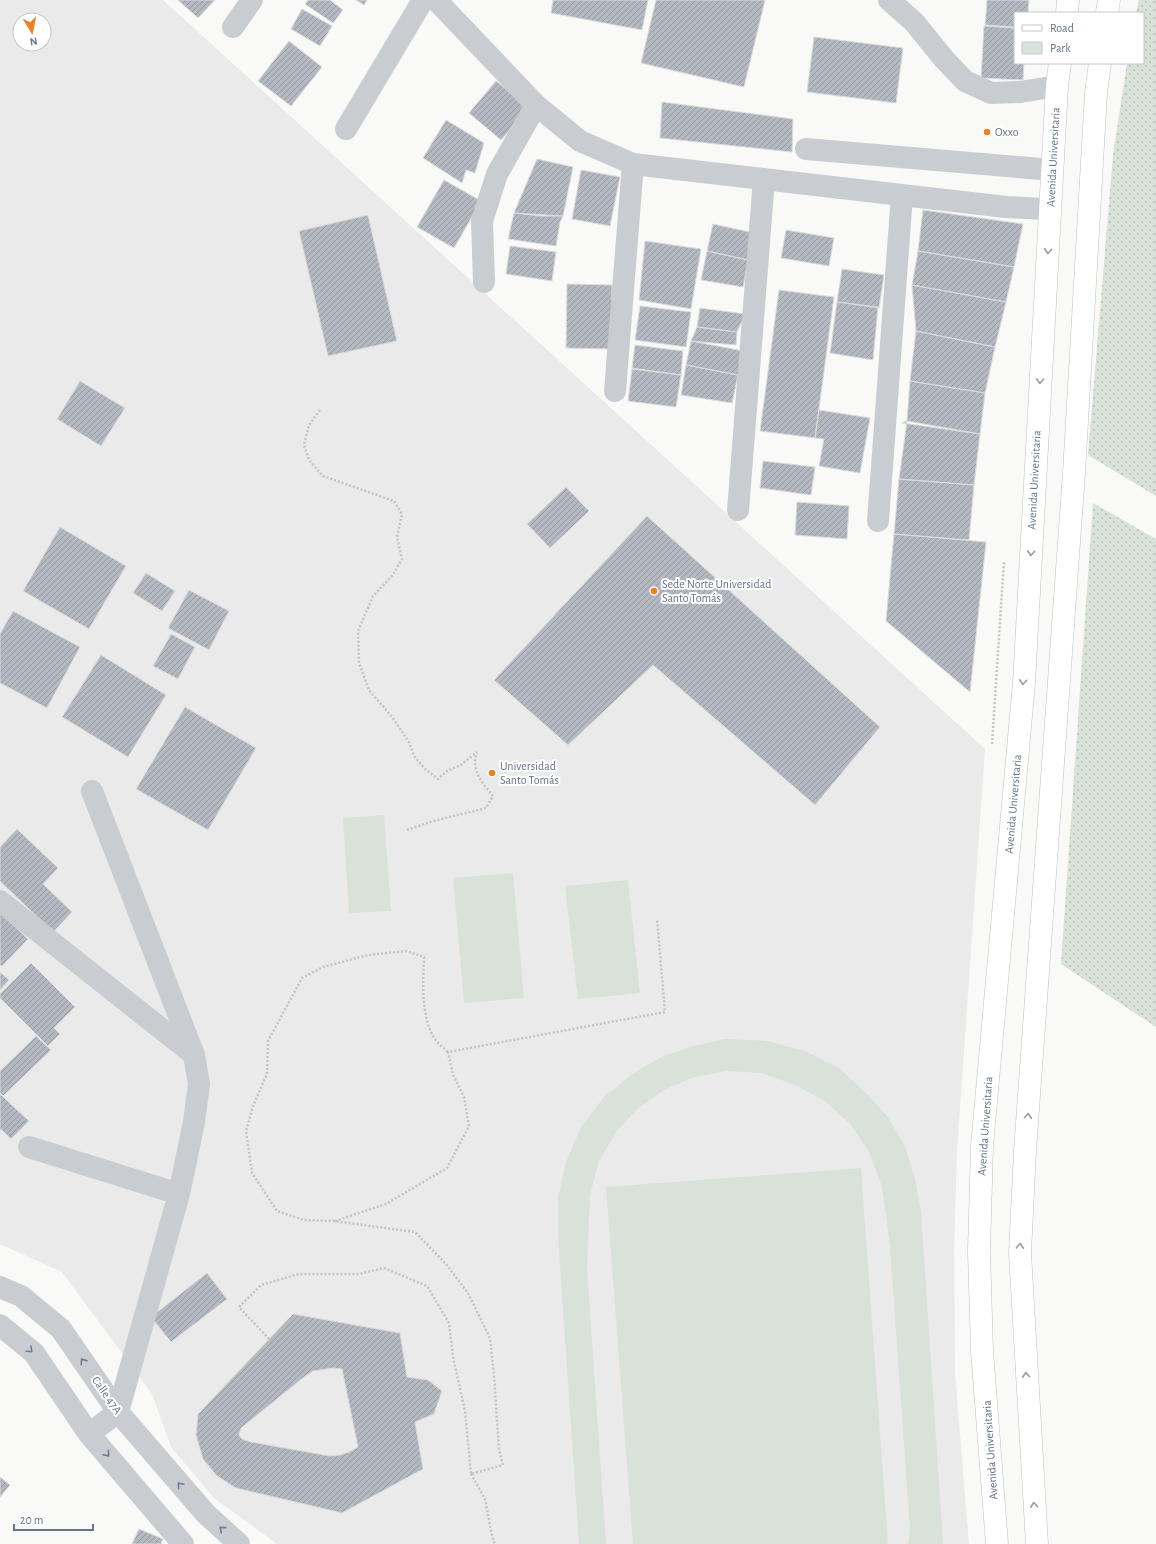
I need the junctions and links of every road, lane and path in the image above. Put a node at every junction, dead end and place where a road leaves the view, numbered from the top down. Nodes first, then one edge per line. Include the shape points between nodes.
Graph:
1 (252, 0) edge
2 (423, 0) edge
3 (436, 0) edge
4 (889, 0) edge
5 (1068, 0) edge
6 (1109, 0) edge
7 (1067, 12) edge
8 (1107, 12) edge
9 (232, 27) dead end
10 (1060, 64) edge
11 (1100, 64) edge
12 (1057, 86) junction
13 (536, 105) junction
14 (346, 128) dead end
15 (806, 149) dead end
16 (633, 164) junction
17 (1053, 170) junction
18 (764, 179) junction
19 (902, 195) junction
20 (1050, 212) junction
21 (484, 282) dead end
22 (615, 390) dead end
23 (320, 410) dead end
24 (738, 510) dead end
25 (878, 521) dead end
26 (92, 791) dead end
27 (407, 830) dead end
28 (0, 901) edge
29 (657, 919) dead end
30 (448, 1052) junction
31 (194, 1055) junction
32 (29, 1147) dead end
33 (179, 1194) junction
34 (334, 1221) junction
35 (0, 1286) edge
36 (0, 1325) edge
37 (269, 1339) dead end
38 (118, 1412) junction
39 (90, 1434) junction
40 (471, 1474) junction
41 (180, 1543) edge
42 (239, 1544) edge
43 (496, 1544) edge
44 (998, 1544) edge
45 (1036, 1544) edge

1 - 9 street
2 - 14 street
3 - 13 street
4 - 12 street via 914,22 965,81 991,93 1020,92
5 - 7 main road
6 - 8 main road
10 - 12 main road, Avenida Universitaria
45 -> 11 main road via 1020,1253
12 - 17 main road, Avenida Universitaria
13 - 16 street via 580,141
13 - 21 street via 497,174 482,221
15 - 17 street
16 - 18 street
16 - 22 street
17 - 20 main road, Avenida Universitaria
18 - 19 street
18 - 24 street
19 - 20 street
19 - 25 street
20 -> 44 main road, Avenida Universitaria via 1024,683 982,1146 979,1251 982,1344
23 - 27 path via 309,424 304,445 309,460 323,476 394,501 402,514 397,537 402,559 392,576 373,596 358,631 359,663 369,690 392,717 424,769 438,779 477,752 474,759 478,776 493,796 486,808
26 - 31 street
28 - 31 street
29 - 30 path via 665,1012
30 - 34 path via 453,1075 464,1097 469,1126 447,1168 386,1204
30 - 34 path via 433,1037 425,1011 424,957 406,951 368,955 323,967 302,978 268,1041 267,1074 253,1106 246,1132 252,1173 277,1211 304,1220
31 - 33 street via 199,1084
32 - 33 street
33 - 38 street
34 - 40 path via 415,1232 446,1264 468,1293 490,1338 499,1450 503,1464
38 -> 35 street, Calle 47A via 61,1329 21,1296
36 -> 39 street via 34,1353
37 - 40 path via 239,1307 261,1285 299,1274 359,1274 384,1268 427,1286 449,1323 453,1357 465,1411
38 - 39 street
42 -> 38 street, Calle 47A via 206,1514
39 -> 41 street
40 - 43 path via 485,1499

